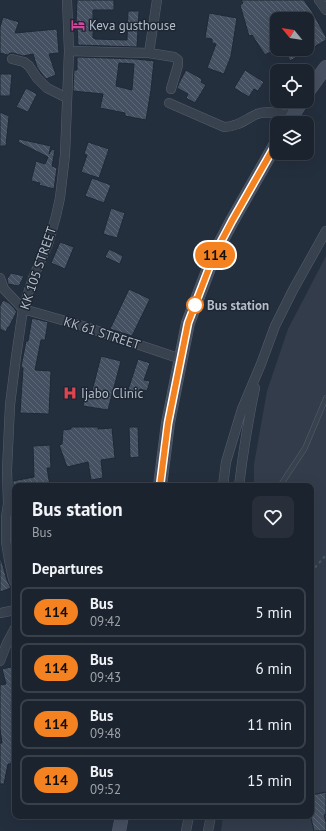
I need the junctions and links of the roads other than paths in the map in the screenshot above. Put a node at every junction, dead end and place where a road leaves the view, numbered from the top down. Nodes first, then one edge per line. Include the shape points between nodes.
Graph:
1 (67, 0) edge
2 (157, 0) edge
3 (319, 0) edge
4 (326, 9) edge
5 (69, 51) junction
6 (149, 53) junction
7 (12, 59) dead end
8 (326, 67) edge
9 (326, 79) edge
10 (314, 84) edge
11 (171, 89) dead end
12 (314, 89) edge
13 (67, 98) junction
14 (169, 103) dead end
15 (280, 116) edge
16 (270, 154) edge
17 (326, 231) edge
18 (0, 278) edge
19 (2, 290) edge
20 (23, 309) junction
21 (181, 359) junction
22 (261, 364) junction
23 (326, 398) edge
24 (0, 403) edge
25 (10, 405) junction
26 (160, 483) edge
27 (223, 483) edge
28 (239, 483) edge
29 (282, 483) edge
30 (3, 532) edge
31 (12, 575) edge
32 (12, 611) edge
33 (0, 613) edge
34 (12, 634) edge
35 (0, 661) edge
36 (121, 819) edge
37 (188, 819) edge
38 (210, 819) edge
39 (119, 831) edge
40 (186, 831) edge
41 (208, 831) edge

1 - 5 street, KK 105 STREET
2 - 6 street
3 - 4 street
5 - 6 street
5 - 13 street, KK 105 STREET
6 - 11 street via 178,60
7 - 13 street via 24,62 46,88
8 - 10 main road
9 - 12 main road
13 - 20 street, KK 105 STREET via 60,198 48,244
14 - 15 street via 224,127 231,127 258,114 271,113
16 - 21 main road via 214,255 188,323
17 - 22 street via 275,326
18 - 19 street
19 - 20 street
20 - 21 street, KK 61 STREET
20 - 25 street, KK 105 STREET
21 - 26 main road via 168,423
22 - 27 street via 242,409 226,462
22 - 28 street via 242,454
23 - 29 lane via 305,448
24 - 25 street
25 - 30 street, KK 105 STREET via 8,504
30 - 31 street, KK 105 STREET
32 - 33 street
34 - 35 street
36 - 39 main road
37 - 40 street
38 - 41 street

